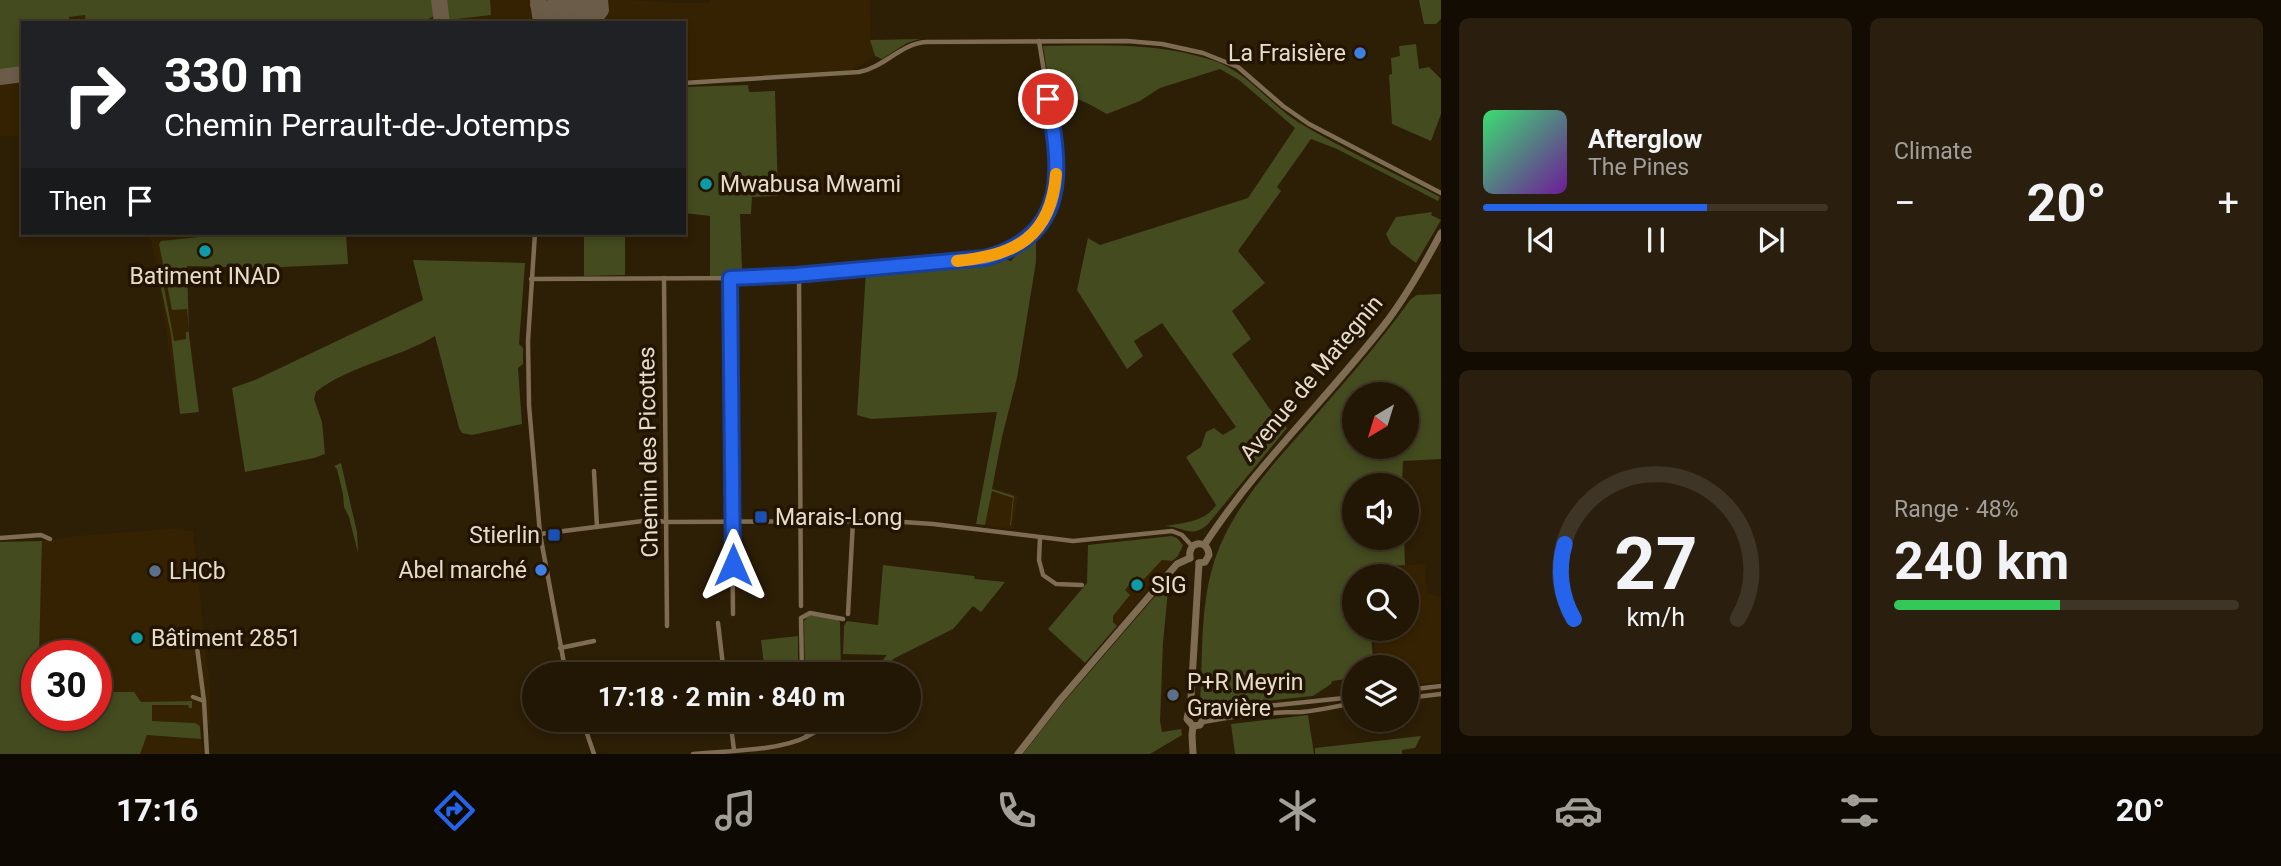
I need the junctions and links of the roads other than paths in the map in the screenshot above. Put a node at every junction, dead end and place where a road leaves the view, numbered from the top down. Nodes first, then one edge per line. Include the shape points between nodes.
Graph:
1 (1039, 41) junction
2 (686, 83) edge
3 (1441, 193) edge
4 (1441, 233) edge
5 (535, 235) edge
6 (795, 275) junction
7 (664, 278) junction
8 (730, 278) junction
9 (531, 279) junction
10 (594, 471) dead end
11 (802, 521) junction
12 (853, 521) junction
13 (666, 522) junction
14 (733, 522) junction
15 (597, 527) junction
16 (540, 534) junction
17 (0, 538) edge
18 (1040, 538) junction
19 (50, 539) dead end
20 (1205, 544) junction
21 (1192, 545) junction
22 (1190, 558) junction
23 (1199, 563) junction
24 (1082, 585) dead end
25 (802, 606) dead end
26 (733, 614) dead end
27 (848, 614) dead end
28 (843, 619) dead end
29 (718, 623) dead end
30 (667, 626) dead end
31 (195, 632) dead end
32 (594, 641) dead end
33 (560, 648) junction
34 (563, 662) edge
35 (723, 662) edge
36 (802, 662) edge
37 (1441, 686) edge
38 (1419, 689) edge
39 (1441, 694) edge
40 (192, 697) dead end
41 (1419, 697) edge
42 (1342, 698) edge
43 (204, 701) junction
44 (1342, 706) edge
45 (1193, 710) junction
46 (1202, 713) junction
47 (1202, 722) junction
48 (1193, 726) junction
49 (586, 732) edge
50 (732, 732) edge
51 (807, 732) edge
52 (815, 732) edge
53 (806, 737) junction
54 (734, 750) junction
55 (207, 754) edge
56 (594, 754) edge
57 (693, 754) edge
58 (1018, 754) edge
59 (1193, 754) edge

1 - 2 street via 919,42 881,65 859,72
1 - 3 street via 1150,43 1224,60 1298,117
1 - 6 street via 1058,158 1052,203 1030,235 1012,249 985,258
4 - 20 main road, Avenue de Mategnin via 1388,318 1245,488
5 - 9 street
6 - 8 street
6 - 11 street via 799,281
7 - 8 street
7 - 9 street
7 - 13 street, Chemin des Picottes
8 - 14 street
9 - 16 street via 527,373
10 - 15 street
11 - 12 street
11 - 14 street
11 - 25 street
12 - 18 street via 913,522
12 - 27 street
13 - 14 street
13 - 15 street
13 - 30 street, Chemin des Picottes
14 - 26 street
15 - 16 street
16 - 33 street
17 - 19 street via 41,535
18 - 21 street via 1078,541 1172,531
18 - 24 street via 1043,575 1056,584
20 - 21 main road
20 - 23 main road via 1209,555
21 - 22 main road
22 - 23 main road
22 - 58 main road via 1177,564
23 - 45 main road
28 - 36 street via 810,613 802,618
29 - 35 street
31 - 43 street
32 - 33 street
33 - 34 street
37 - 38 street
39 - 41 street
40 - 43 street
42 - 46 street
43 - 55 street
44 - 47 street
45 - 46 main road
45 - 48 main road via 1186,717
46 - 47 main road
47 - 48 main road
48 - 59 main road
49 - 56 street
50 - 54 street
51 - 53 street
52 - 53 street
53 - 54 street
54 - 57 street

